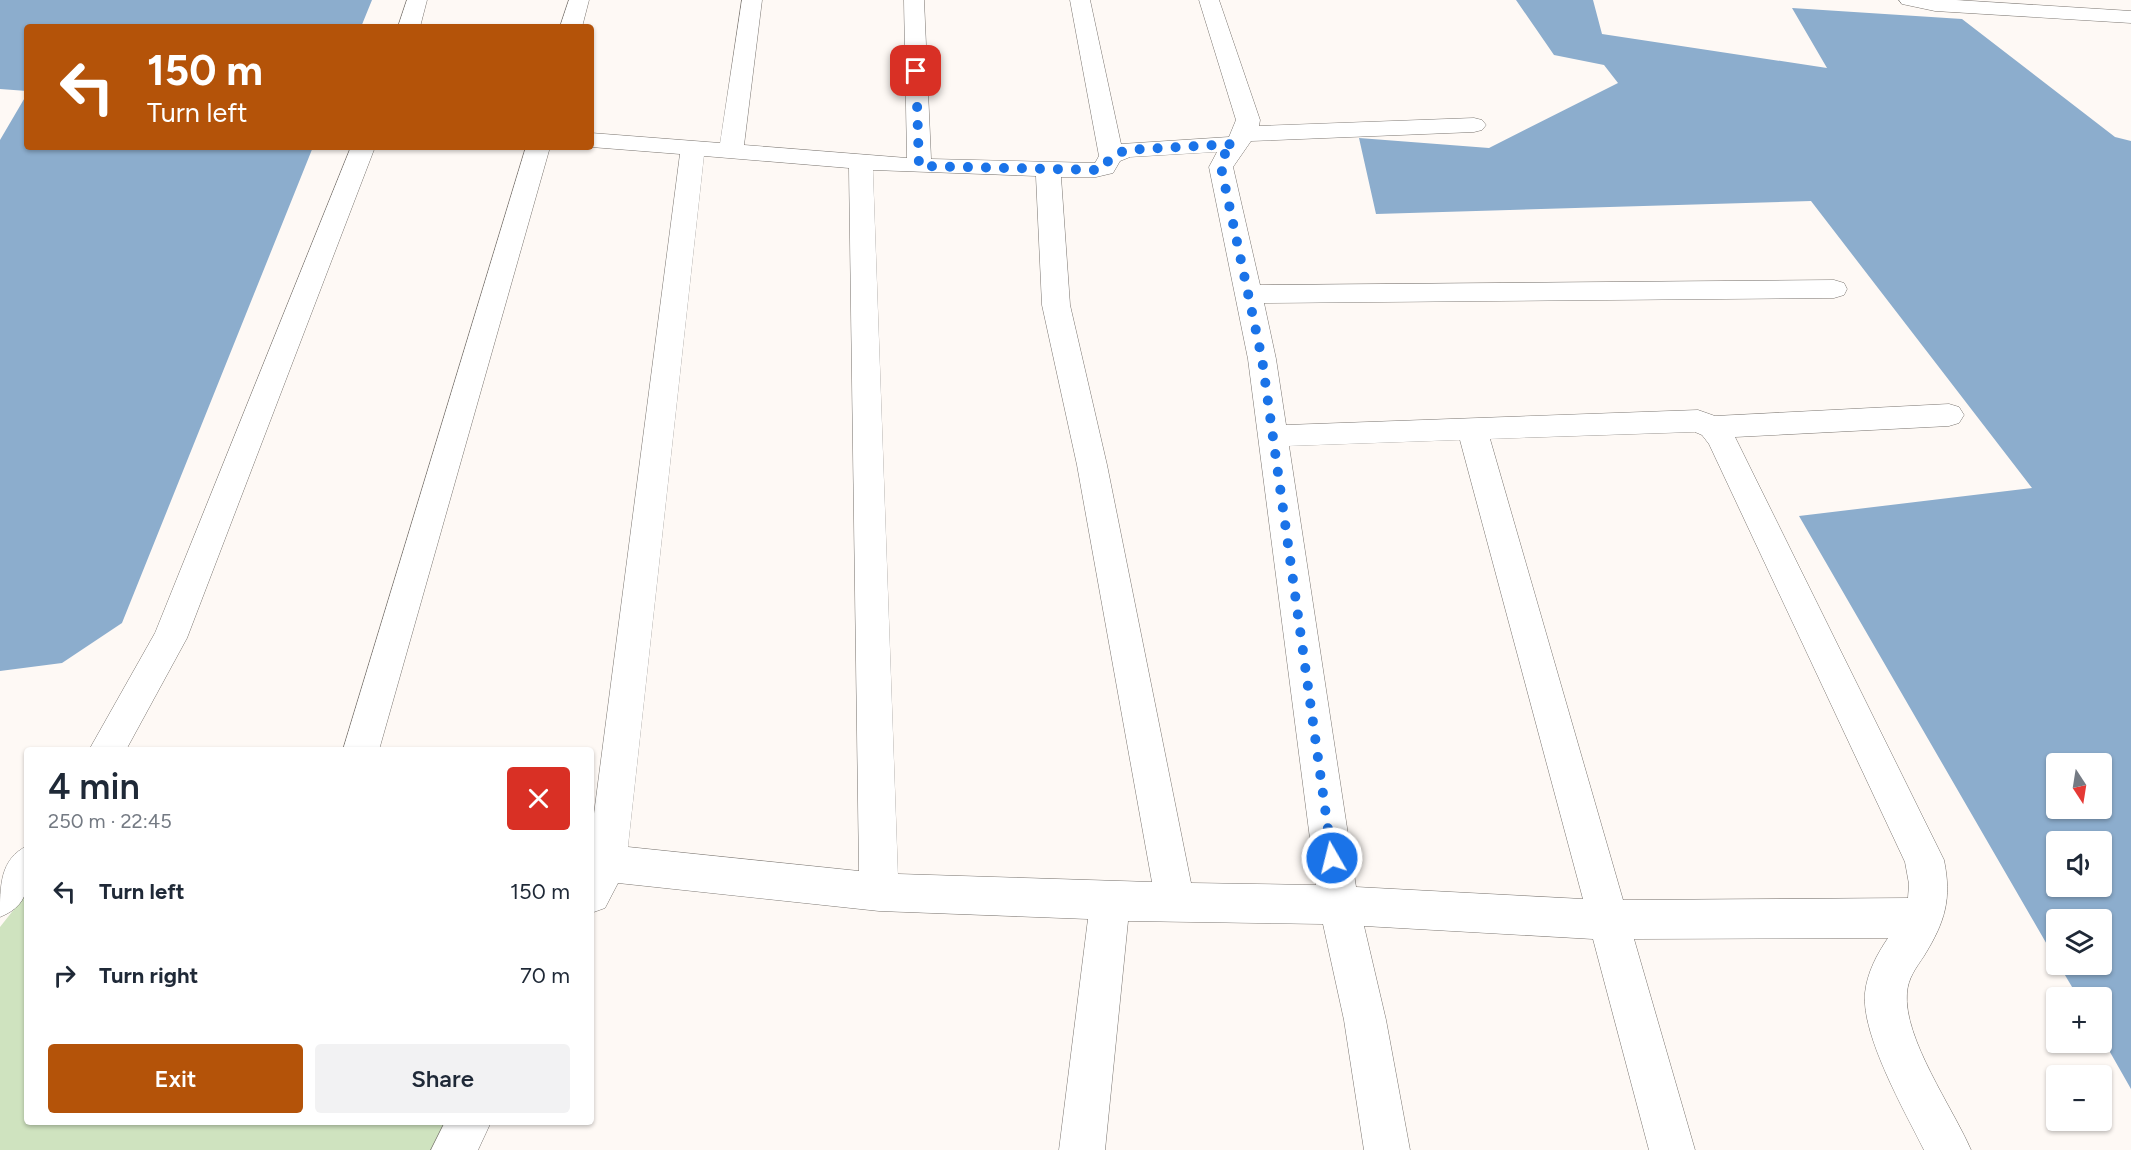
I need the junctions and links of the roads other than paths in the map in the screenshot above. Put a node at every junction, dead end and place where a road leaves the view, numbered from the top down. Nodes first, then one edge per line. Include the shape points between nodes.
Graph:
1 (417, 0) edge
2 (579, 0) edge
3 (752, 0) edge
4 (914, 0) edge
5 (1080, 0) edge
6 (1209, 0) edge
7 (1910, 0) edge
8 (2131, 17) edge
9 (410, 24) edge
10 (572, 24) edge
11 (1474, 125) dead end
12 (1240, 139) junction
13 (594, 140) edge
14 (693, 149) junction
15 (362, 150) edge
16 (537, 150) edge
17 (731, 152) junction
18 (1111, 156) junction
19 (861, 162) junction
20 (919, 166) junction
21 (1048, 169) junction
22 (1834, 289) dead end
23 (1248, 294) junction
24 (1949, 415) dead end
25 (1713, 428) junction
26 (1473, 431) junction
27 (1274, 436) junction
28 (109, 747) edge
29 (362, 747) edge
30 (24, 868) edge
31 (596, 874) edge
32 (879, 892) junction
33 (0, 898) edge
34 (1110, 901) junction
35 (1175, 901) junction
36 (1339, 905) junction
37 (1923, 918) junction
38 (1608, 920) junction
39 (467, 1125) edge
40 (454, 1150) edge
41 (1082, 1150) edge
42 (1387, 1150) edge
43 (1672, 1150) edge
44 (1948, 1150) edge

1 - 9 street
2 - 10 street
3 - 17 street
4 - 20 street
5 - 18 street
6 - 12 street via 1248,120
7 - 8 street via 1935,5
11 - 12 street
12 - 18 street via 1127,150
12 - 23 street via 1224,155 1221,167
13 - 14 street
14 - 17 street
14 - 31 street
15 - 28 street via 170,638
16 - 29 street
17 - 19 street
18 - 21 street via 1104,168 1096,170
19 - 20 street
19 - 32 street
20 - 21 street
21 - 35 street via 1056,304 1093,473
22 - 23 street
23 - 27 street
24 - 25 street
25 - 26 street via 1698,421
25 - 37 street via 1924,860 1930,892
26 - 27 street
26 - 38 street
27 - 36 street
30 - 33 street
31 - 32 street
32 - 34 street
34 - 35 street
34 - 41 street
35 - 36 street
36 - 38 street
36 - 42 street via 1365,1020
37 - 38 street
37 - 44 street via 1887,980 1887,1005 1895,1042
38 - 43 street
39 - 40 street

